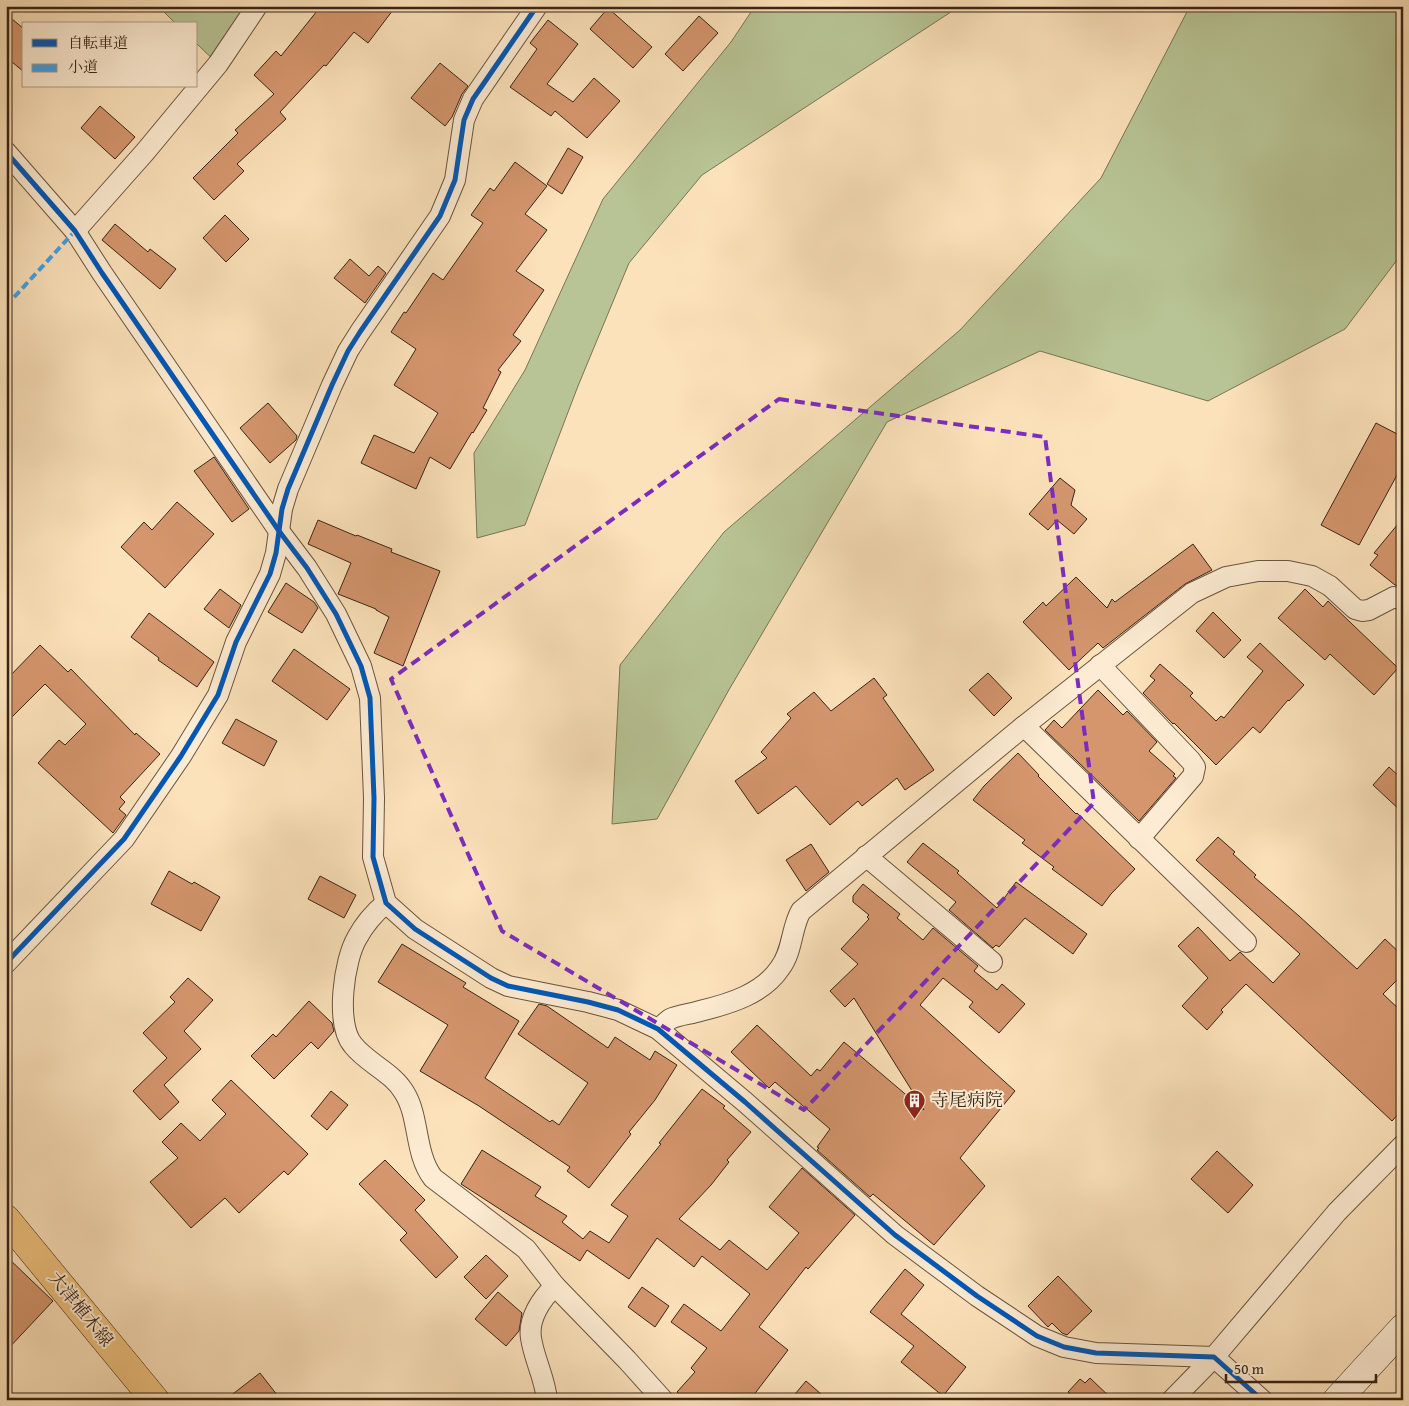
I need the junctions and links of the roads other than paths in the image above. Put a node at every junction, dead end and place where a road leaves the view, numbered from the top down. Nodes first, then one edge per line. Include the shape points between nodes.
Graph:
1 (257, 6) edge
2 (537, 6) edge
3 (6, 152) edge
4 (75, 231) junction
5 (279, 531) junction
6 (1403, 600) edge
7 (1100, 665) junction
8 (1024, 726) junction
9 (1139, 839) junction
10 (866, 856) junction
11 (386, 903) junction
12 (1246, 942) dead end
13 (992, 962) dead end
14 (6, 963) edge
15 (658, 1029) junction
16 (1403, 1144) edge
17 (6, 1219) edge
18 (554, 1286) junction
19 (1403, 1328) edge
20 (1214, 1358) junction
21 (155, 1400) edge
22 (547, 1400) edge
23 (663, 1400) edge
24 (1172, 1400) edge
25 (1262, 1400) edge
26 (1337, 1400) edge

1 - 4 street via 218,64
2 - 5 street via 473,99 464,120 455,180 440,216 344,359 288,489
3 - 4 street
4 - 5 street
5 - 11 street via 308,568 336,614 361,666 370,698 374,857
5 - 14 street via 270,574 236,642 218,695 181,756 124,839
6 - 7 street via 1394,596 1362,611 1312,576 1288,571 1258,571 1226,578 1192,593
7 - 8 street
7 - 9 street via 1195,767 1194,776
8 - 9 street
8 - 10 street
9 - 12 street
10 - 13 street
10 - 15 street via 801,910 789,952 769,982 718,1007 671,1019
11 - 15 street via 415,929 491,978 516,988 618,1010
11 - 18 street via 370,916 356,940 347,970 343,1007 346,1033 352,1045 404,1091 426,1169 433,1178 526,1249
15 - 20 street via 895,1235 1037,1336 1064,1347 1096,1353
16 - 20 street via 1337,1212
17 - 21 main road, 大津植木線
18 - 22 street via 544,1296 533,1318 531,1337
18 - 23 street
19 - 26 street
20 - 24 street
20 - 25 street

